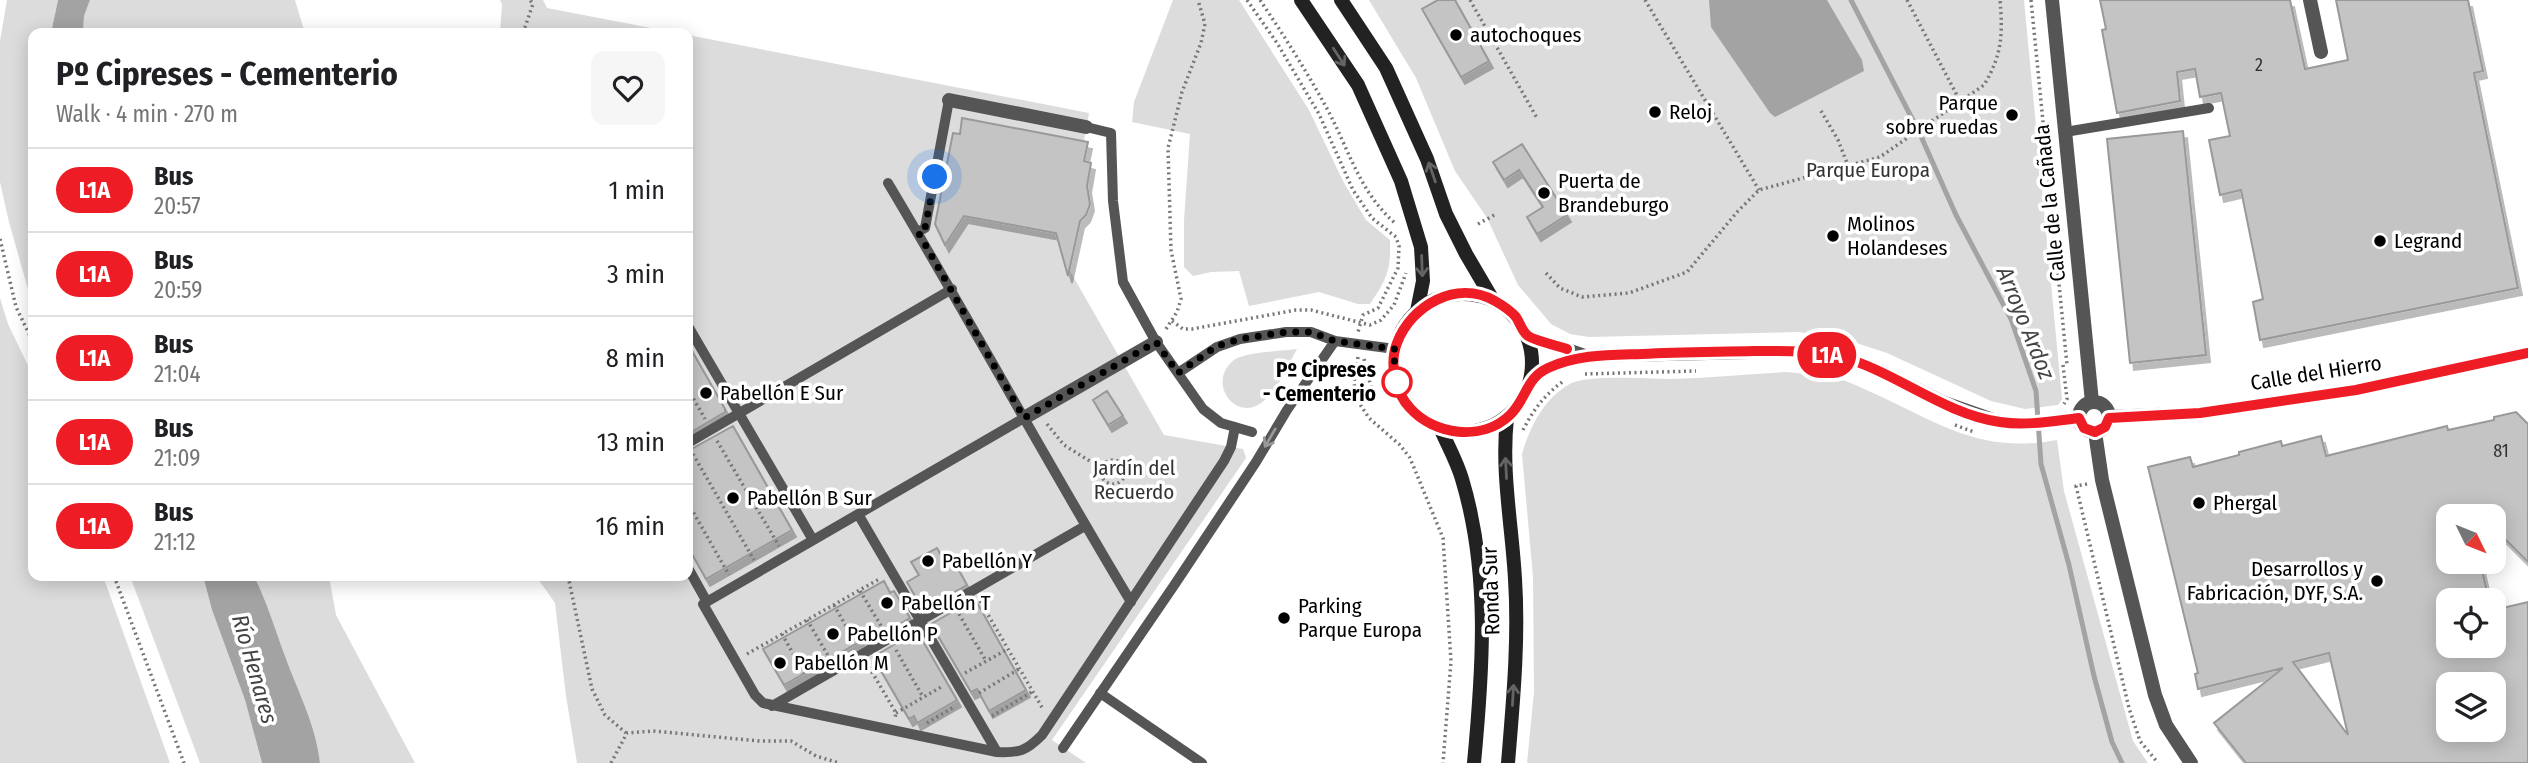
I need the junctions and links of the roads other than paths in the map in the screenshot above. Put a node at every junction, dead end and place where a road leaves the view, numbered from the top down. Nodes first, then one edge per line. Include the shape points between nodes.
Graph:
1 (1301, 0) edge
2 (1341, 0) edge
3 (2052, 0) edge
4 (2310, 0) edge
5 (2320, 52) dead end
6 (950, 100) joint
7 (2209, 108) dead end
8 (1086, 127) joint
9 (2065, 132) junction
10 (888, 183) dead end
11 (918, 232) junction
12 (951, 289) junction
13 (1493, 300) junction
14 (1417, 311) junction
15 (693, 335) edge
16 (1528, 337) junction
17 (1335, 341) junction
18 (1156, 342) junction
19 (1395, 349) junction
20 (2528, 353) edge
21 (1585, 356) junction
22 (1178, 373) junction
23 (1532, 378) junction
24 (2092, 402) junction
25 (739, 414) junction
26 (1024, 418) junction
27 (1507, 418) junction
28 (2079, 418) junction
29 (2109, 418) junction
30 (1235, 427) junction
31 (1441, 430) junction
32 (1252, 432) dead end
33 (2095, 432) junction
34 (693, 441) edge
35 (858, 514) junction
36 (1085, 526) junction
37 (813, 540) junction
38 (693, 576) edge
39 (708, 602) junction
40 (1130, 602) junction
41 (920, 621) junction
42 (1100, 694) junction
43 (772, 706) junction
44 (1063, 748) dead end
45 (997, 752) junction
46 (1202, 763) edge
47 (1474, 763) edge
48 (1508, 763) edge
49 (2191, 763) edge

1 -> 14 main road via 1358,85 1401,181 1421,247 1423,281
13 -> 2 main road via 1446,214 1386,68
3 - 9 street, Calle de la Cañada
4 - 5 street
6 - 8 street
6 - 11 lane via 925,228
7 - 9 lane
8 - 18 lane via 1111,133 1123,282
9 - 24 street, Calle de la Cañada
10 - 11 lane
11 - 12 lane
12 - 25 lane
12 - 26 lane
13 - 14 main road via 1467,293 1440,297
13 - 16 main road via 1514,315
14 - 19 main road via 1403,328
15 - 25 lane
16 - 21 street
16 - 23 main road
17 - 19 lane
17 - 22 lane via 1311,332 1240,339 1217,346
17 -> 42 lane
18 - 22 lane
18 - 26 street
19 - 31 main road via 1398,389 1408,407
20 - 29 street, Calle del Hierro via 2356,390 2200,413
21 - 23 street via 1549,367
21 - 28 street via 1795,351 1838,356 1999,422 2030,424 2057,415
22 - 30 lane via 1203,410
23 - 27 main road via 1523,400
24 - 28 street via 2082,408
24 - 29 street via 2104,406
25 - 34 lane
25 - 37 lane
26 - 35 lane
26 - 36 lane
27 - 31 main road via 1487,429
48 -> 27 main road, Ronda Sur via 1515,580 1504,442
28 - 33 street via 2084,428
29 - 33 street via 2105,427
30 - 32 lane
30 - 40 lane via 1224,461
31 - 47 main road, Ronda Sur via 1462,477 1482,591
33 - 49 street via 2102,480 2155,695 2166,724
35 - 37 lane
35 - 41 lane
36 - 40 lane
36 - 41 lane
37 - 39 lane
38 - 39 lane
39 - 43 lane via 703,604 755,695
40 - 45 lane via 1041,735 1028,748
41 - 43 lane
41 - 45 lane
42 - 44 lane
42 - 46 lane
43 - 45 lane

